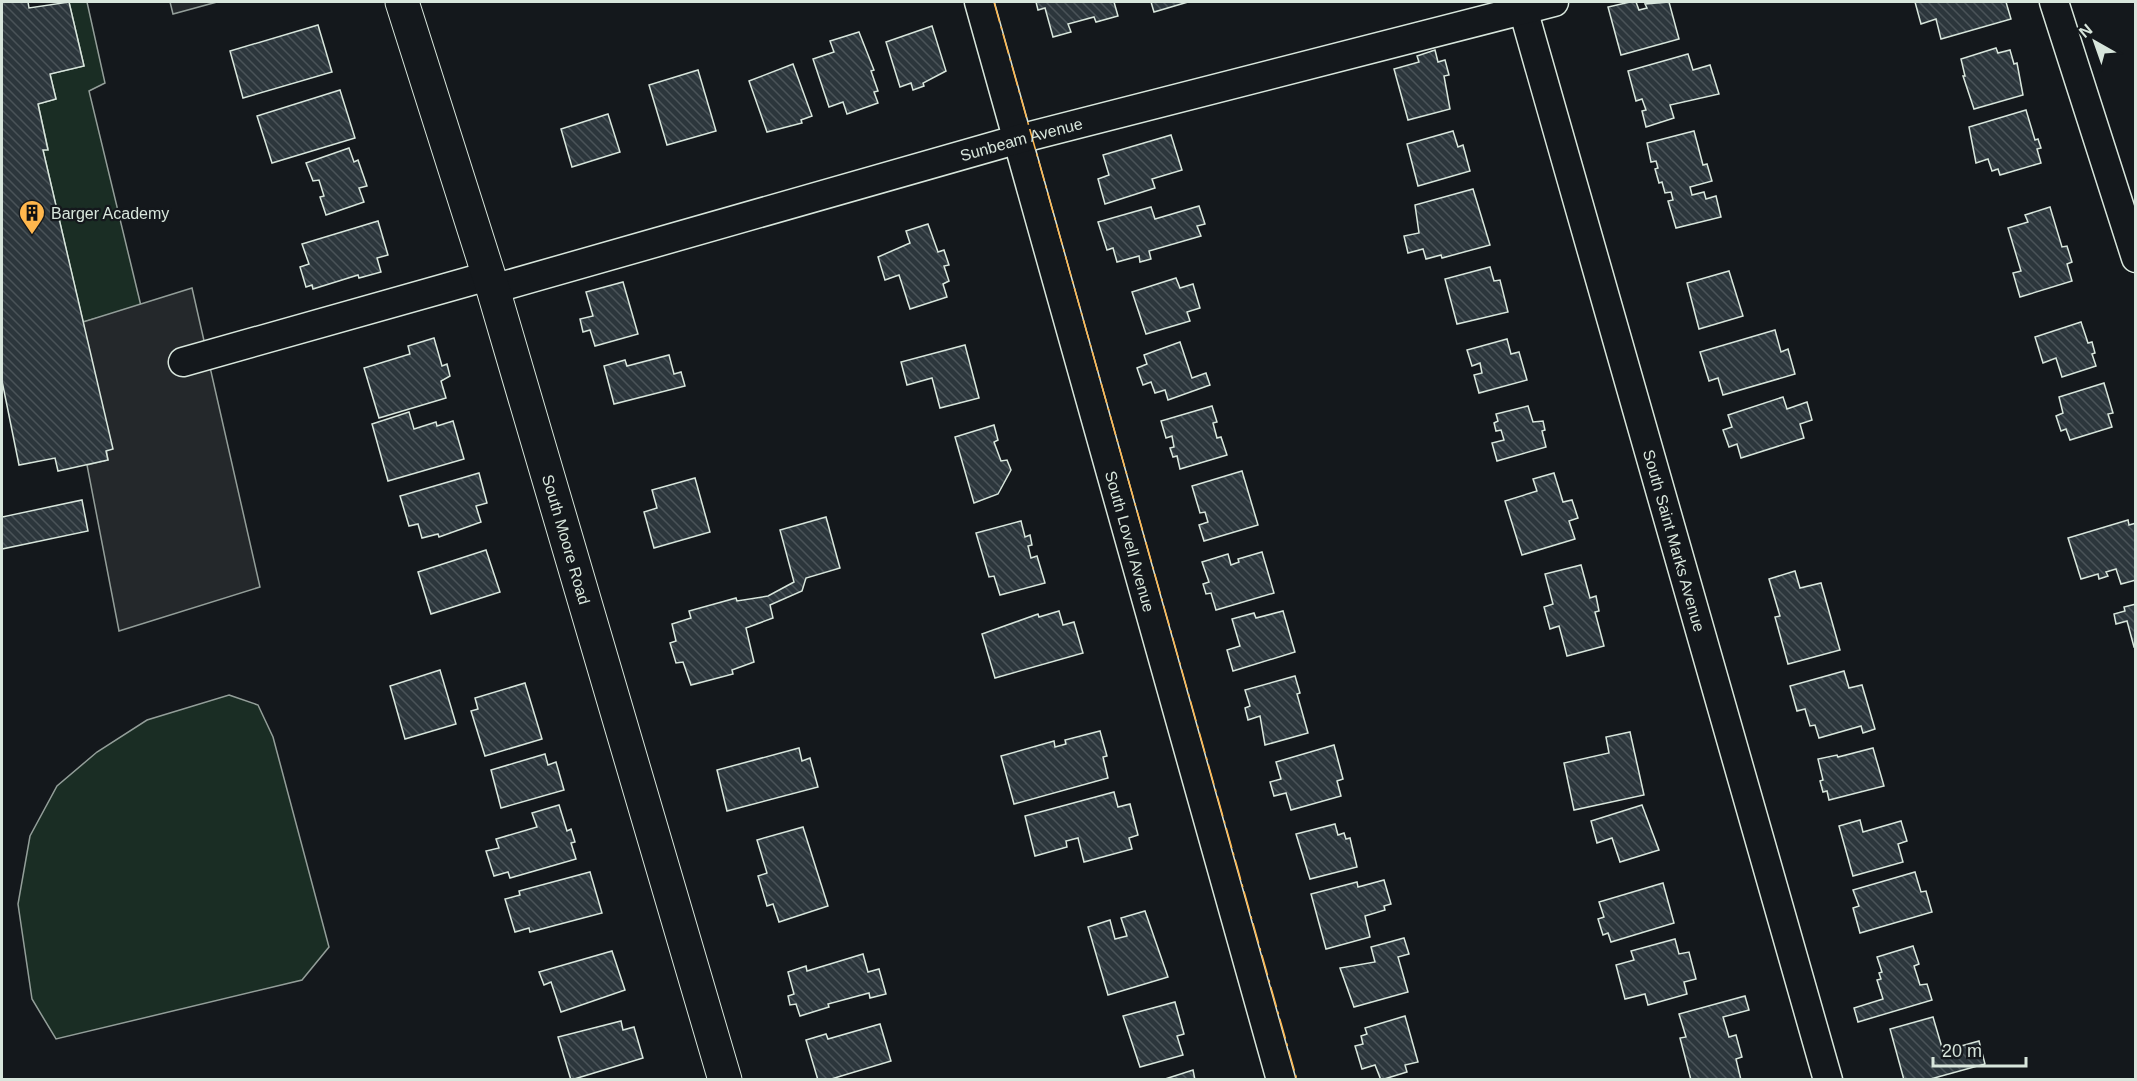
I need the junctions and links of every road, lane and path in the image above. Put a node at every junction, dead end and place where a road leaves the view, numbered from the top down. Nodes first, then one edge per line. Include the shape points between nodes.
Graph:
1 (402, 2) edge
2 (979, 2) edge
3 (1554, 2) edge
4 (2054, 2) edge
5 (1522, 6) edge
6 (1019, 139) junction
7 (2136, 258) edge
8 (491, 282) junction
9 (183, 362) dead end
10 (725, 1080) edge
11 (1281, 1080) edge
12 (1828, 1080) edge

1 - 8 main road, South Moore Road
2 - 6 street, South Lovell Avenue
3 - 5 street, Sunbeam Avenue
4 - 7 street
5 - 6 street, Sunbeam Avenue
5 - 12 street, South Saint Marks Avenue
6 - 8 street, Sunbeam Avenue
6 - 11 street, South Lovell Avenue
8 - 9 street, Sunbeam Avenue
8 - 10 main road, South Moore Road

